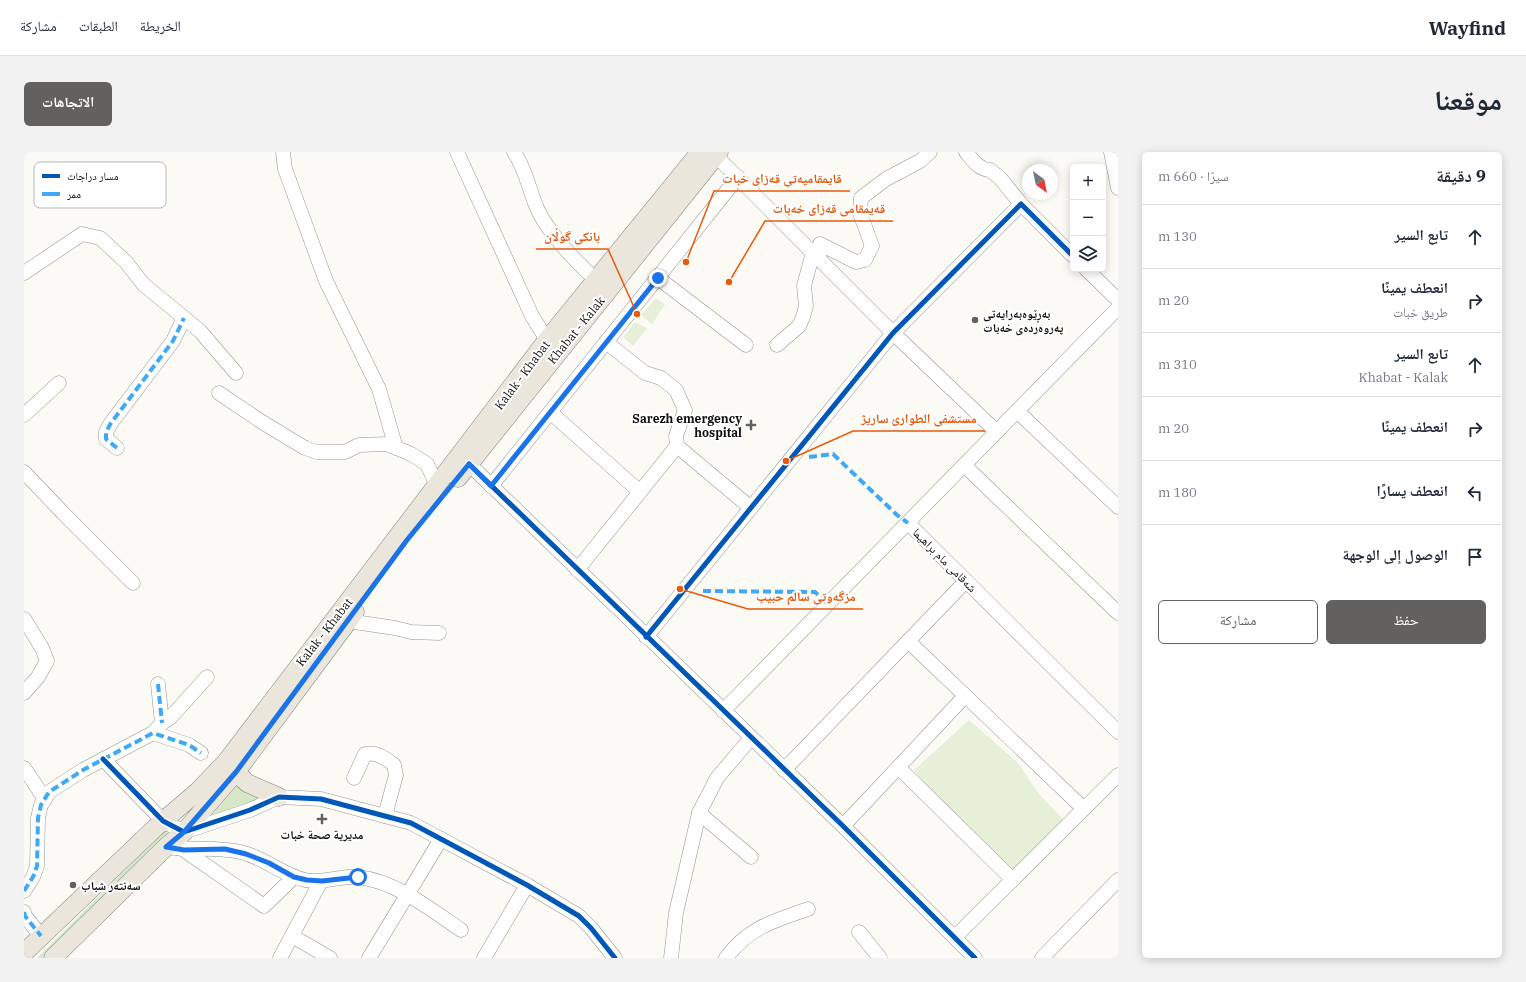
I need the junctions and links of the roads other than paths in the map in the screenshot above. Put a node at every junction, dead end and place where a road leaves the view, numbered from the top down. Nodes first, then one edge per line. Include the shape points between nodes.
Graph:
1 (283, 152) edge
2 (457, 152) edge
3 (514, 152) edge
4 (930, 152) edge
5 (966, 152) edge
6 (1112, 152) edge
7 (712, 153) edge
8 (738, 177) junction
9 (1118, 188) edge
10 (1021, 204) junction
11 (1070, 253) edge
12 (816, 255) junction
13 (1089, 272) edge
14 (24, 273) edge
15 (658, 278) junction
16 (596, 280) junction
17 (1118, 300) edge
18 (1118, 308) edge
19 (184, 318) junction
20 (893, 333) junction
21 (547, 340) junction
22 (606, 342) junction
23 (746, 345) dead end
24 (777, 345) dead end
25 (236, 373) dead end
26 (59, 383) dead end
27 (219, 393) dead end
28 (1017, 411) junction
29 (550, 412) junction
30 (24, 415) edge
31 (997, 432) junction
32 (677, 446) junction
33 (117, 448) dead end
34 (396, 448) junction
35 (469, 464) junction
36 (964, 465) junction
37 (24, 472) edge
38 (437, 486) junction
39 (491, 486) junction
40 (639, 491) junction
41 (1118, 507) edge
42 (751, 508) junction
43 (908, 523) junction
44 (577, 570) junction
45 (966, 581) junction
46 (133, 583) dead end
47 (1118, 612) edge
48 (24, 619) edge
49 (348, 621) junction
50 (439, 632) dead end
51 (646, 637) junction
52 (908, 641) junction
53 (207, 678) dead end
54 (158, 684) dead end
55 (24, 693) edge
56 (965, 696) junction
57 (723, 711) junction
58 (157, 728) junction
59 (1118, 732) edge
60 (751, 738) junction
61 (201, 753) dead end
62 (103, 759) junction
63 (898, 767) junction
64 (24, 768) edge
65 (784, 770) junction
66 (236, 772) junction
67 (1118, 775) edge
68 (354, 778) dead end
69 (278, 797) junction
70 (45, 798) junction
71 (1084, 809) junction
72 (699, 813) junction
73 (385, 816) junction
74 (163, 821) junction
75 (843, 826) junction
76 (184, 832) junction
77 (441, 839) junction
78 (166, 847) junction
79 (184, 850) junction
80 (751, 857) dead end
81 (294, 877) junction
82 (1013, 880) junction
83 (1118, 880) edge
84 (322, 881) junction
85 (527, 885) junction
86 (24, 891) edge
87 (407, 894) junction
88 (808, 910) dead end
89 (24, 912) edge
90 (461, 930) dead end
91 (859, 932) dead end
92 (41, 936) junction
93 (292, 936) junction
94 (955, 937) junction
95 (603, 952) edge
96 (24, 953) edge
97 (53, 958) edge
98 (280, 958) edge
99 (330, 958) edge
100 (369, 958) edge
101 (484, 958) edge
102 (614, 958) edge
103 (671, 958) edge
104 (726, 958) edge
105 (880, 958) edge
106 (975, 958) edge
107 (1042, 958) edge

1 - 34 street via 285,169 326,281 379,389
2 - 21 street via 532,316
3 - 16 street via 527,178 535,204 547,225 578,264
4 - 12 street via 920,161 886,179 860,198 860,213 872,246 865,260 856,262 820,244
5 - 10 street via 976,164 1000,178
6 - 9 street
7 - 8 street
7 - 16 main road, Kalak - Khabat
7 - 35 main road, Khabat - Kalak
8 - 12 street
8 - 15 street
10 - 11 street
10 - 20 street
12 - 20 street
12 - 24 street via 804,286 804,317 799,326
13 - 17 street
14 - 19 street via 82,234 90,235 100,238 126,262 143,284
15 - 22 street
15 - 23 street
16 - 21 main road, Kalak - Khabat
18 - 28 street
19 - 25 street via 200,331
19 - 33 street via 173,341 106,432 106,439
20 - 31 street
20 - 42 street
21 - 38 main road, Kalak - Khabat
22 - 29 street
22 - 32 street via 645,373 662,378 676,390 686,410 676,436
26 - 30 street
27 - 34 street via 305,448 326,453 345,452 360,445 375,443
28 - 31 street
28 - 41 street
29 - 39 street
29 - 40 street
31 - 36 street
32 - 40 street
32 - 42 street
34 - 38 street via 427,464
35 - 39 street
35 - 49 main road, Khabat - Kalak via 407,540
36 - 43 street
36 - 47 street
37 - 46 street
38 - 74 main road, Kalak - Khabat via 226,762 197,792
39 - 44 street
40 - 44 street
42 - 51 street
43 - 45 street, شەقامی مام براهیما
43 - 57 street, شەقامی مام براهیما
44 - 51 street
45 - 52 street
45 - 59 street, شەقامی مام براهیما
48 - 55 street via 47,661 38,677
49 - 50 street via 411,632
49 - 66 main road, Khabat - Kalak
51 - 57 street
52 - 56 street
52 - 65 street
53 - 58 street via 171,717
54 - 58 street
56 - 63 street
56 - 71 street
57 - 60 street
58 - 61 street
58 - 62 street
60 - 65 street
60 - 72 street via 717,778
62 - 70 street via 65,781
62 - 74 street
63 - 75 street
63 - 82 street
64 - 70 street
65 - 75 street
66 - 69 main road via 247,783
66 - 76 main road, Khabat - Kalak
67 - 71 street
68 - 73 street via 365,754 371,753 394,765 396,775
69 - 73 street via 321,799
69 - 76 street via 250,810
70 - 86 street via 38,818 37,866
71 - 82 street
72 - 80 street
72 - 103 street via 676,913
73 - 77 street via 411,823
74 - 76 street
74 - 92 main road, Kalak - Khabat
75 - 94 street
76 - 78 main road, Khabat - Kalak
77 - 85 street
77 - 87 street
78 - 79 street
78 - 97 main road, Khabat - Kalak
79 - 81 street via 225,849 246,854
79 - 81 street via 264,906
81 - 84 street
82 - 94 street
83 - 107 street
84 - 87 street via 358,877 373,880
84 - 93 street
85 - 95 street via 579,916 591,928
85 - 101 street
87 - 90 street
87 - 100 street
88 - 104 street via 759,927 740,942
89 - 92 street
91 - 105 street
92 - 96 main road, Kalak - Khabat
93 - 98 street
93 - 99 street
94 - 106 street
95 - 102 street

